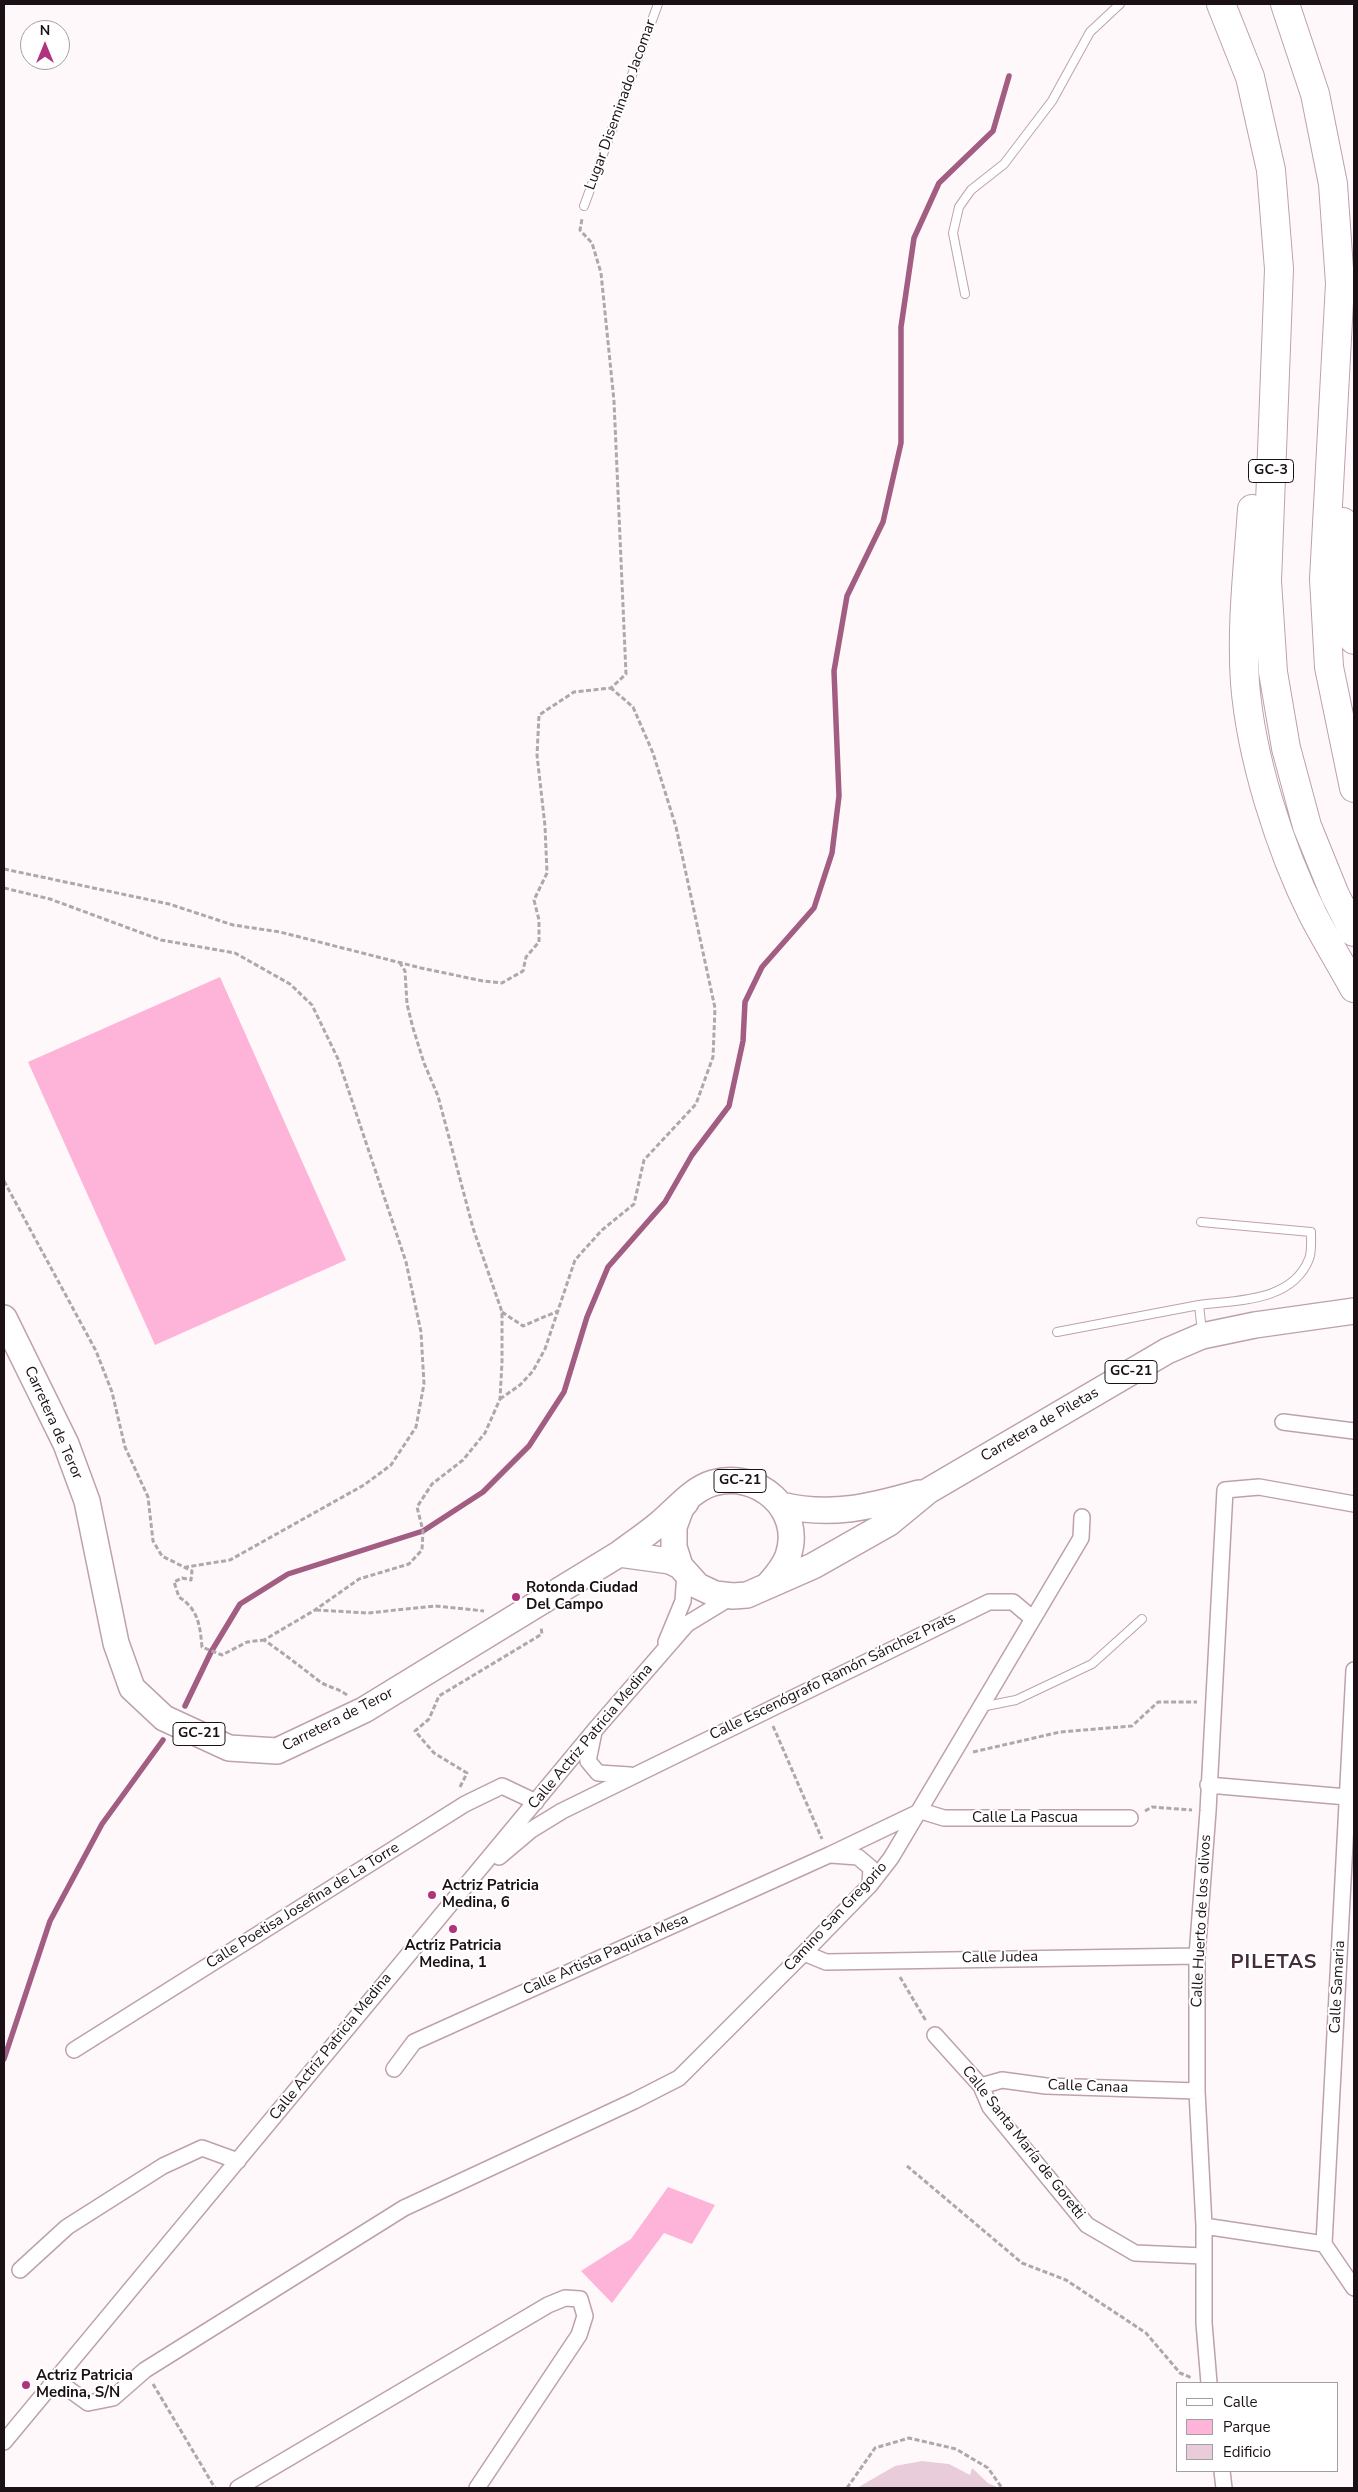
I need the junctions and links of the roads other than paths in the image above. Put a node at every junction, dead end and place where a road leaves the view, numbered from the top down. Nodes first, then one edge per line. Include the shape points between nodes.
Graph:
1 (658, 4) edge
2 (1120, 4) edge
3 (1221, 4) edge
4 (1285, 4) edge
5 (584, 206) road end
6 (1278, 269) junction
7 (1340, 283) junction
8 (965, 294) dead end
9 (1354, 640) edge
10 (1354, 788) edge
11 (1354, 932) edge
12 (1354, 988) edge
13 (1201, 1222) dead end
14 (1199, 1305) junction
15 (1354, 1311) edge
16 (1326, 1315) junction
17 (4, 1318) edge
18 (1354, 1320) edge
19 (1056, 1332) dead end
20 (1202, 1336) junction
21 (1282, 1422) dead end
22 (1354, 1431) edge
23 (928, 1490) junction
24 (694, 1493) junction
25 (1354, 1504) edge
26 (781, 1505) junction
27 (1082, 1517) dead end
28 (619, 1554) junction
29 (683, 1569) junction
30 (769, 1584) junction
31 (733, 1596) junction
32 (1032, 1618) junction
33 (1142, 1619) dead end
34 (661, 1655) junction
35 (1354, 1670) edge
36 (981, 1707) junction
37 (594, 1731) junction
38 (1352, 1746) edge
39 (632, 1775) junction
40 (1208, 1785) junction
41 (1347, 1797) junction
42 (536, 1802) junction
43 (920, 1812) junction
44 (1130, 1818) road end
45 (1350, 1840) edge
46 (829, 1855) junction
47 (468, 1883) junction
48 (870, 1885) junction
49 (804, 1953) junction
50 (1197, 1956) junction
51 (935, 2035) road end
52 (74, 2050) dead end
53 (394, 2068) dead end
54 (981, 2086) junction
55 (1197, 2091) junction
56 (238, 2161) junction
57 (1204, 2226) junction
58 (1324, 2244) junction
59 (1203, 2256) junction
60 (20, 2270) dead end
61 (1354, 2288) edge
62 (56, 2380) junction
63 (1203, 2382) edge
64 (4, 2442) edge
65 (1222, 2472) edge
66 (238, 2488) edge
67 (477, 2488) edge
68 (1224, 2488) edge

1 - 5 lane, Lugar Diseminado Jacomar
2 - 8 lane via 1090,32 1052,101 1004,164 972,190 959,207 953,234
3 - 6 highway, GC-3 via 1250,77 1271,170
4 - 7 highway via 1315,94 1333,184
6 - 11 highway, GC-3 via 1268,581 1273,672 1286,748 1307,826
6 - 12 highway via 1261,385 1244,627 1245,684 1255,749 1282,844 1313,915
7 - 9 highway via 1351,377 1342,518 1346,587
7 - 10 highway via 1324,579 1329,667
13 - 14 lane via 1311,1232 1309,1258 1301,1272 1271,1295
14 - 19 lane
14 - 20 lane
15 - 16 main road, Carretera de Piletas / GC-21
16 - 18 lane
16 - 20 main road, Carretera de Piletas / GC-21
17 - 28 main road, Carretera de Teror / GC-21 via 66,1444 87,1501 116,1643 132,1688 164,1718 229,1748 277,1752 364,1710
20 - 23 main road, Carretera de Piletas / GC-21 via 1167,1351
21 - 22 street
23 - 26 main road, GC-21 via 865,1508 804,1510
23 - 30 main road, GC-21 via 889,1523 813,1566
24 - 26 main road, GC-21 via 711,1483 730,1479 750,1482 767,1491
24 - 28 main road, GC-21
24 - 29 main road, GC-21 via 681,1508 674,1527 674,1547
25 - 40 street, Calle Huerto de los olivos via 1259,1487 1225,1490
26 - 30 main road, GC-21 via 791,1538 781,1571
27 - 32 street, Camino San Gregorio via 1081,1538
28 - 29 main road, GC-21 via 670,1561
29 - 31 main road, GC-21 via 698,1586 715,1594
29 - 34 street, Calle Actriz Patricia Medina via 683,1601
30 - 31 main road, GC-21 via 747,1594
31 - 34 street, Calle Actriz Patricia Medina via 687,1624
32 - 36 street, Camino San Gregorio
32 - 39 street, Calle Escenógrafo Ramón Sánchez Prats via 1013,1602 988,1602
33 - 36 lane via 1092,1664 1016,1700
34 - 37 street, Calle Actriz Patricia Medina
35 - 38 street, Calle Samaria
36 - 43 street, Camino San Gregorio
37 - 39 street, Calle Escenógrafo Ramón Sánchez Prats via 588,1761 598,1773
37 - 42 street, Calle Actriz Patricia Medina
38 - 41 street, Calle Samaria
39 - 47 street, Calle Escenógrafo Ramón Sánchez Prats via 531,1830
40 - 41 street
40 - 50 street, Calle Huerto de los olivos
41 - 45 street, Calle Samaria
42 - 47 street, Calle Actriz Patricia Medina
42 - 52 street, Calle Poetisa Josefina de La Torre via 502,1786 465,1804
43 - 44 street, Calle La Pascua via 944,1818
43 - 46 street, Calle Artista Paquita Mesa
43 - 48 street, Camino San Gregorio
45 - 58 street, Calle Samaria
46 - 48 street, Calle Artista Paquita Mesa via 858,1857 871,1868
46 - 53 street, Calle Artista Paquita Mesa via 414,2042
47 - 56 street, Calle Actriz Patricia Medina
48 - 49 street, Camino San Gregorio
49 - 50 street, Calle Judea via 826,1962
49 - 62 street, Camino San Gregorio via 679,2078 404,2208 145,2370 113,2398 88,2403
50 - 55 street, Calle Huerto de los olivos
51 - 54 street, Calle Santa María de Goretti
54 - 55 street, Calle Canaa via 1002,2080 1046,2086
54 - 59 street, Calle Santa María de Goretti via 990,2107 1087,2226 1135,2253
55 - 57 street, Calle Huerto de los olivos
56 - 60 street via 202,2148 163,2166 67,2227
56 - 62 street, Calle Actriz Patricia Medina
57 - 58 street
57 - 59 street, Calle Huerto de los olivos
58 - 61 street
59 - 63 street, Calle Huerto de los olivos
62 - 64 street, Calle Actriz Patricia Medina
65 - 68 street
66 - 67 street via 548,2305 565,2298 580,2299 585,2316 579,2335

